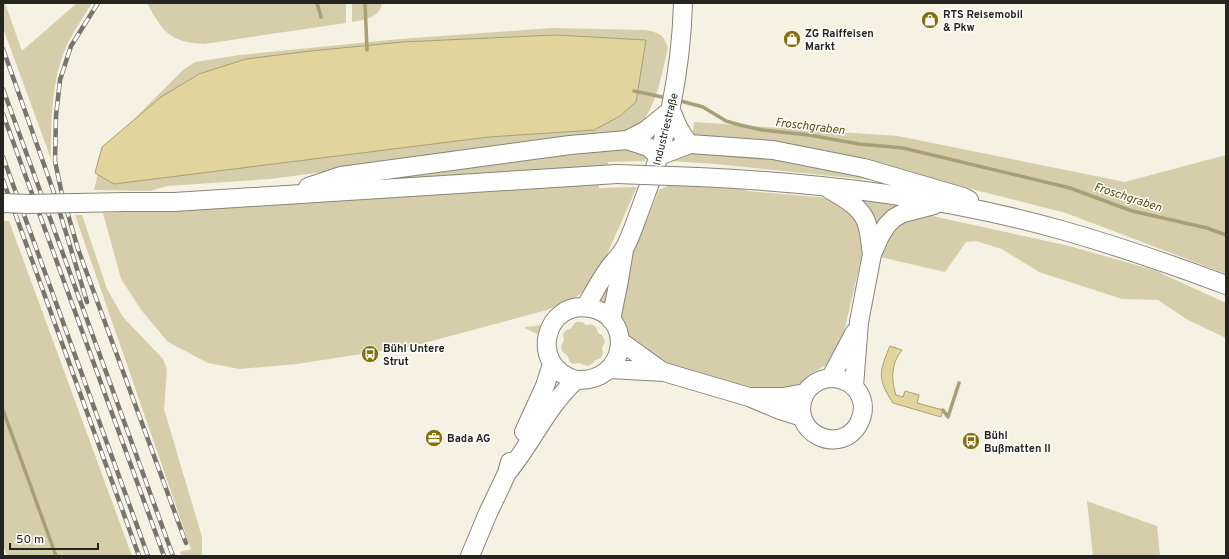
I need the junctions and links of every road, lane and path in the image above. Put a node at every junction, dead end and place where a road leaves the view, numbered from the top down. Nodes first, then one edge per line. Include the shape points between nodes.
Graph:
1 (683, 3) edge
2 (671, 110) junction
3 (627, 140) junction
4 (690, 144) junction
5 (659, 156) junction
6 (823, 185) junction
7 (285, 194) junction
8 (3, 203) edge
9 (941, 204) junction
10 (991, 213) junction
11 (624, 249) junction
12 (872, 254) junction
13 (1226, 285) edge
14 (585, 307) junction
15 (611, 320) junction
16 (859, 322) junction
17 (620, 341) junction
18 (552, 364) junction
19 (610, 369) junction
20 (664, 372) junction
21 (831, 377) junction
22 (576, 380) junction
23 (854, 386) junction
24 (805, 393) junction
25 (749, 397) junction
26 (802, 417) junction
27 (507, 473) junction
28 (470, 556) edge

1 - 2 main road, Industriestraße
2 - 3 main road via 645,131
2 - 4 main road via 677,128
2 - 5 main road, Industriestraße
3 - 5 main road via 648,147
3 - 7 main road via 570,145 341,176
4 - 5 main road
4 - 10 main road via 773,150 864,168 963,197
5 - 11 main road, Industriestraße
6 - 7 main road, bridge via 698,176 617,174
6 - 9 main road
6 - 12 main road via 859,210 868,227
7 - 8 main road, bridge via 174,202
9 - 10 main road
9 - 12 main road via 903,213 894,218 883,230
10 - 13 main road via 1125,249
11 - 14 main road
11 - 15 main road
12 - 16 main road
14 - 15 main road via 597,310
14 - 18 main road via 564,312 550,327 546,347
15 - 17 main road
16 - 21 main road
16 - 23 main road
17 - 19 main road via 618,356
17 - 20 main road
18 - 22 main road via 562,374
18 - 27 main road
19 - 20 main road
19 - 22 main road via 594,379
20 - 25 main road
21 - 23 main road
21 - 24 main road via 819,380
22 - 27 main road via 556,402
23 - 26 main road via 863,409 856,427 847,436 823,438 809,429
24 - 25 main road via 783,397
24 - 26 main road via 801,405
25 - 26 main road
27 - 28 main road

